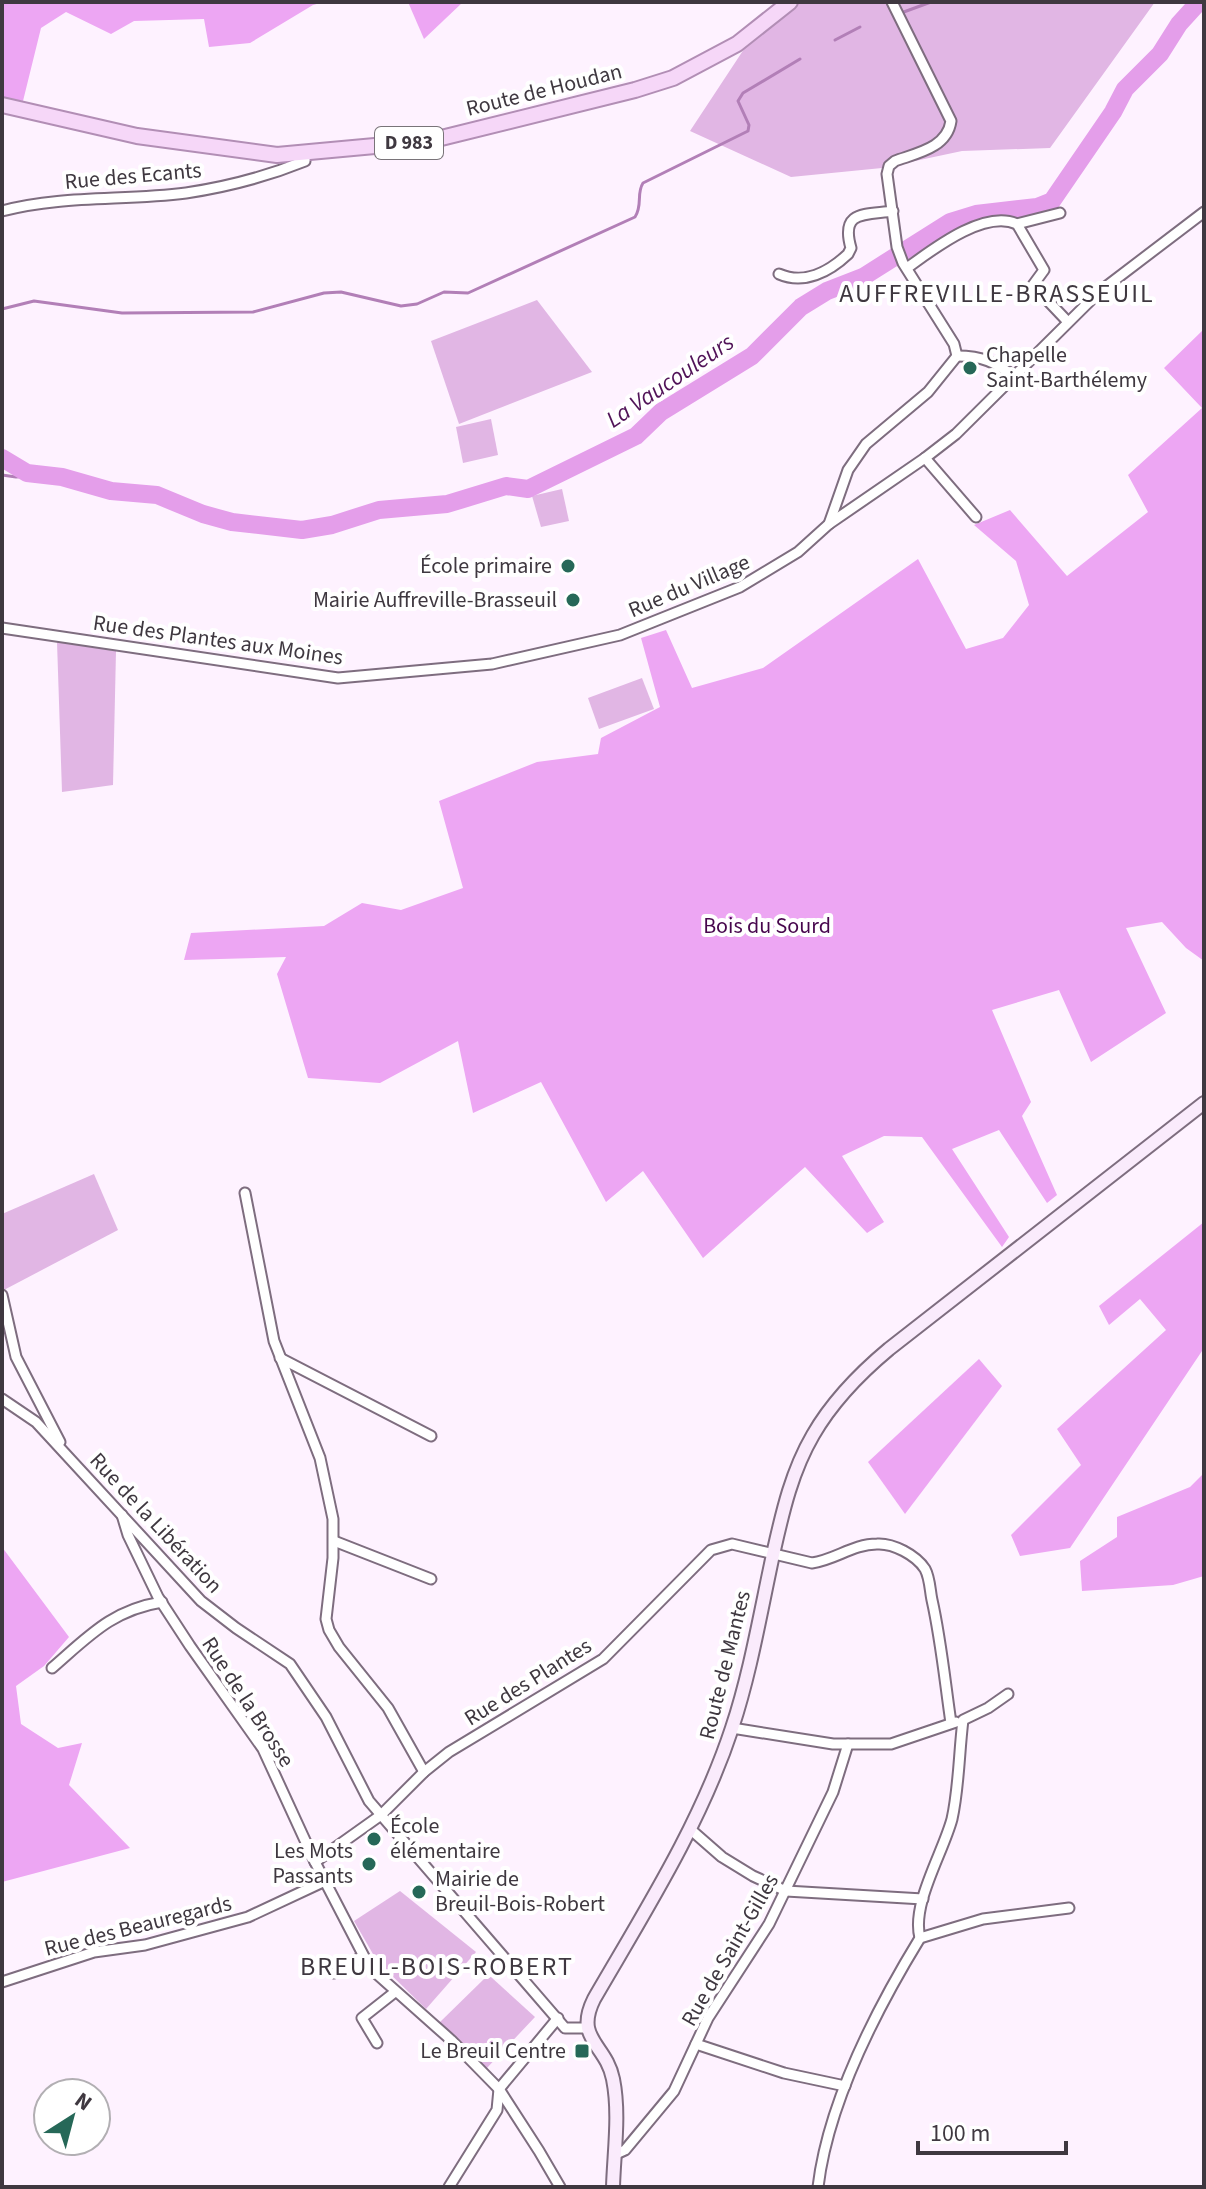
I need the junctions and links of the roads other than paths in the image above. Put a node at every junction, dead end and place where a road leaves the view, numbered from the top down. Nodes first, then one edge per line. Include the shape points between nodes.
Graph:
1 (790, 2) edge
2 (893, 3) edge
3 (2, 105) edge
4 (305, 154) junction
5 (2, 211) edge
6 (893, 211) junction
7 (1204, 212) edge
8 (1060, 213) dead end
9 (1017, 224) junction
10 (905, 266) junction
11 (779, 274) dead end
12 (1068, 322) junction
13 (957, 356) junction
14 (1016, 377) junction
15 (925, 458) junction
16 (976, 517) dead end
17 (829, 524) junction
18 (2, 628) edge
19 (572, 646) joint
20 (1204, 1103) edge
21 (245, 1193) dead end
22 (2, 1295) edge
23 (280, 1358) junction
24 (2, 1399) edge
25 (431, 1436) dead end
26 (65, 1452) junction
27 (122, 1512) junction
28 (334, 1541) junction
29 (773, 1553) junction
30 (431, 1579) dead end
31 (162, 1602) junction
32 (52, 1668) dead end
33 (1008, 1694) dead end
34 (963, 1720) junction
35 (951, 1723) junction
36 (732, 1728) junction
37 (848, 1744) junction
38 (424, 1772) junction
39 (381, 1815) junction
40 (690, 1829) junction
41 (315, 1862) junction
42 (325, 1881) junction
43 (786, 1891) junction
44 (923, 1899) junction
45 (1069, 1908) dead end
46 (920, 1938) junction
47 (363, 1956) junction
48 (334, 1973) dead end
49 (2, 1982) edge
50 (395, 1992) junction
51 (558, 2018) junction
52 (587, 2028) junction
53 (377, 2043) dead end
54 (696, 2044) junction
55 (845, 2086) junction
56 (499, 2089) junction
57 (614, 2155) junction
58 (449, 2187) edge
59 (560, 2187) edge
60 (613, 2187) edge
61 (818, 2187) edge

1 - 4 main road, Route de Houdan / D 983 via 725,52 648,87 429,141
2 - 6 street via 951,121 942,142 889,166
3 - 4 main road, Route de Houdan / D 983 via 137,136
4 - 5 street, Rue des Ecants via 305,161 290,167 185,193 70,199
6 - 10 street
6 - 11 street via 856,216 849,222 848,254 811,278
7 - 12 street
8 - 9 street
9 - 10 street via 986,224 951,236
9 - 12 street via 1044,270 1033,285
10 - 13 street
12 - 14 street
13 - 14 street via 978,356
13 - 17 street, Rue du Village via 928,392 866,444 848,470
14 - 15 street
15 - 16 street
15 - 17 street
17 - 19 street, Rue du Village via 798,552 740,587 620,635
18 - 19 street, Rue des Plantes aux Moines via 338,678 492,664
20 - 29 main road, Route de Mantes via 853,1382 829,1410 797,1467
21 - 23 street
22 - 26 street via 16,1357
23 - 25 street
23 - 28 street via 320,1458
24 - 26 street, Rue de la Libération via 36,1422
26 - 27 street, Rue de la Libération
27 - 31 street, Rue de la Brosse
27 - 39 street, Rue de la Libération via 201,1601 290,1664
28 - 30 street
28 - 38 street via 329,1630 388,1708
29 - 35 street, Rue des Plantes via 812,1563 879,1543 898,1547 925,1569
29 - 36 main road, Route de Mantes
29 - 38 street, Rue des Plantes via 732,1544 711,1550 603,1659
31 - 32 street via 137,1606 112,1619
31 - 41 street, Rue de la Brosse via 263,1749
33 - 34 street
34 - 35 street
34 - 44 street via 953,1815
35 - 37 street via 891,1744
36 - 37 street
36 - 40 main road, Route de Mantes
37 - 43 street, Rue de Saint-Gilles via 833,1792
38 - 39 street, Rue des Plantes
39 - 41 street, Rue des Plantes
39 - 51 street, Rue de la Libération
40 - 43 street via 722,1857
40 - 52 main road, Route de Mantes via 590,2006
41 - 42 street, Rue de la Brosse
42 - 47 street, Rue de la Brosse
42 - 49 street, Rue des Beauregards via 248,1917 145,1945 94,1952
43 - 44 street
43 - 54 street, Rue de Saint-Gilles
44 - 46 street
45 - 46 street via 983,1919
46 - 55 street via 887,1994
47 - 48 street
47 - 50 street, Rue de la Brosse
50 - 53 street via 362,2018
50 - 56 street, Rue de la Brosse
51 - 52 street, Rue de la Libération via 565,2028
51 - 56 street
52 - 57 main road via 614,2083
54 - 55 street via 784,2073
54 - 57 street, Rue de Saint-Gilles via 661,2109 625,2150
55 - 61 street via 821,2159
56 - 58 street via 497,2110
56 - 59 street, Rue de la Brosse
57 - 60 main road

